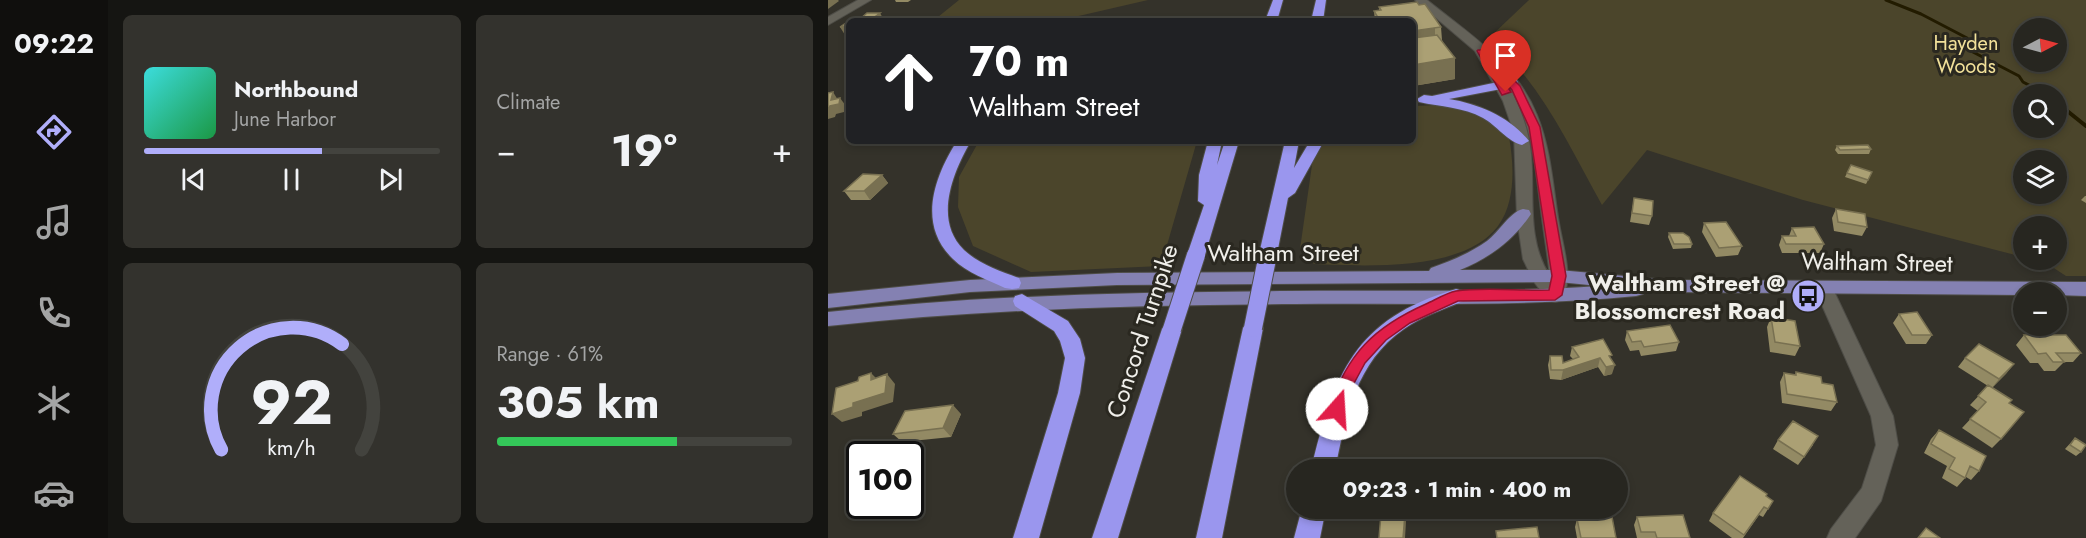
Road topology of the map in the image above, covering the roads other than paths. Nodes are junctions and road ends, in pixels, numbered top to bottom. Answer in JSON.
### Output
{"nodes":[{"id":1,"x":866,"y":0,"type":"edge"},
{"id":2,"x":1278,"y":0,"type":"edge"},
{"id":3,"x":1321,"y":0,"type":"edge"},
{"id":4,"x":1420,"y":0,"type":"edge"},
{"id":5,"x":1272,"y":18,"type":"edge"},
{"id":6,"x":1318,"y":18,"type":"edge"},
{"id":7,"x":828,"y":22,"type":"edge"},
{"id":8,"x":1507,"y":84,"type":"junction"},
{"id":9,"x":1419,"y":100,"type":"edge"},
{"id":10,"x":1522,"y":141,"type":"junction"},
{"id":11,"x":962,"y":144,"type":"edge"},
{"id":12,"x":1214,"y":144,"type":"edge"},
{"id":13,"x":1232,"y":144,"type":"edge"},
{"id":14,"x":1291,"y":144,"type":"edge"},
{"id":15,"x":1315,"y":144,"type":"edge"},
{"id":16,"x":1277,"y":210,"type":"junction"},
{"id":17,"x":1523,"y":214,"type":"junction"},
{"id":18,"x":1205,"y":225,"type":"junction"},
{"id":19,"x":1550,"y":276,"type":"junction"},
{"id":20,"x":1423,"y":277,"type":"junction"},
{"id":21,"x":1668,"y":286,"type":"junction"},
{"id":22,"x":1823,"y":287,"type":"junction"},
{"id":23,"x":2086,"y":289,"type":"edge"},
{"id":24,"x":1017,"y":292,"type":"junction"},
{"id":25,"x":1555,"y":295,"type":"junction"},
{"id":26,"x":1456,"y":296,"type":"junction"},
{"id":27,"x":828,"y":301,"type":"edge"},
{"id":28,"x":828,"y":319,"type":"edge"},
{"id":29,"x":1326,"y":459,"type":"edge"},
{"id":30,"x":1311,"y":519,"type":"edge"},
{"id":31,"x":1026,"y":538,"type":"edge"},
{"id":32,"x":1105,"y":538,"type":"edge"},
{"id":33,"x":1209,"y":538,"type":"edge"},
{"id":34,"x":1307,"y":538,"type":"edge"},
{"id":35,"x":1840,"y":538,"type":"edge"}],
"edges":[{"from":1,"to":7,"type":"street"},
{"from":2,"to":5,"type":"highway"},
{"from":3,"to":6,"type":"highway"},
{"from":4,"to":8,"type":"street"},
{"from":8,"to":9,"type":"highway"},
{"from":8,"to":10,"type":"street"},
{"from":8,"to":19,"type":"street"},
{"from":9,"to":10,"type":"highway"},
{"from":10,"to":17,"type":"street"},
{"from":11,"to":24,"type":"highway"},
{"from":12,"to":18,"type":"highway"},
{"from":13,"to":18,"type":"highway","name":"Concord Turnpike"},
{"from":14,"to":16,"type":"highway"},
{"from":15,"to":16,"type":"highway"},
{"from":16,"to":33,"type":"highway","bridge":true},
{"from":17,"to":19,"type":"street"},
{"from":17,"to":20,"type":"main road"},
{"from":18,"to":32,"type":"highway","name":"Concord Turnpike","bridge":true},
{"from":19,"to":20,"type":"main road","name":"Waltham Street"},
{"from":19,"to":21,"type":"main road","name":"Waltham Street"},
{"from":19,"to":25,"type":"street"},
{"from":20,"to":24,"type":"main road","name":"Waltham Street"},
{"from":21,"to":22,"type":"main road","name":"Waltham Street"},
{"from":21,"to":25,"type":"main road","name":"Waltham Street"},
{"from":22,"to":23,"type":"main road","name":"Waltham Street"},
{"from":22,"to":35,"type":"street"},
{"from":24,"to":26,"type":"main road","name":"Waltham Street"},
{"from":24,"to":27,"type":"main road","name":"Waltham Street"},
{"from":24,"to":28,"type":"main road","name":"Waltham Street"},
{"from":24,"to":31,"type":"highway"},
{"from":25,"to":26,"type":"main road","name":"Waltham Street"},
{"from":26,"to":29,"type":"highway"},
{"from":30,"to":34,"type":"highway"}]}
